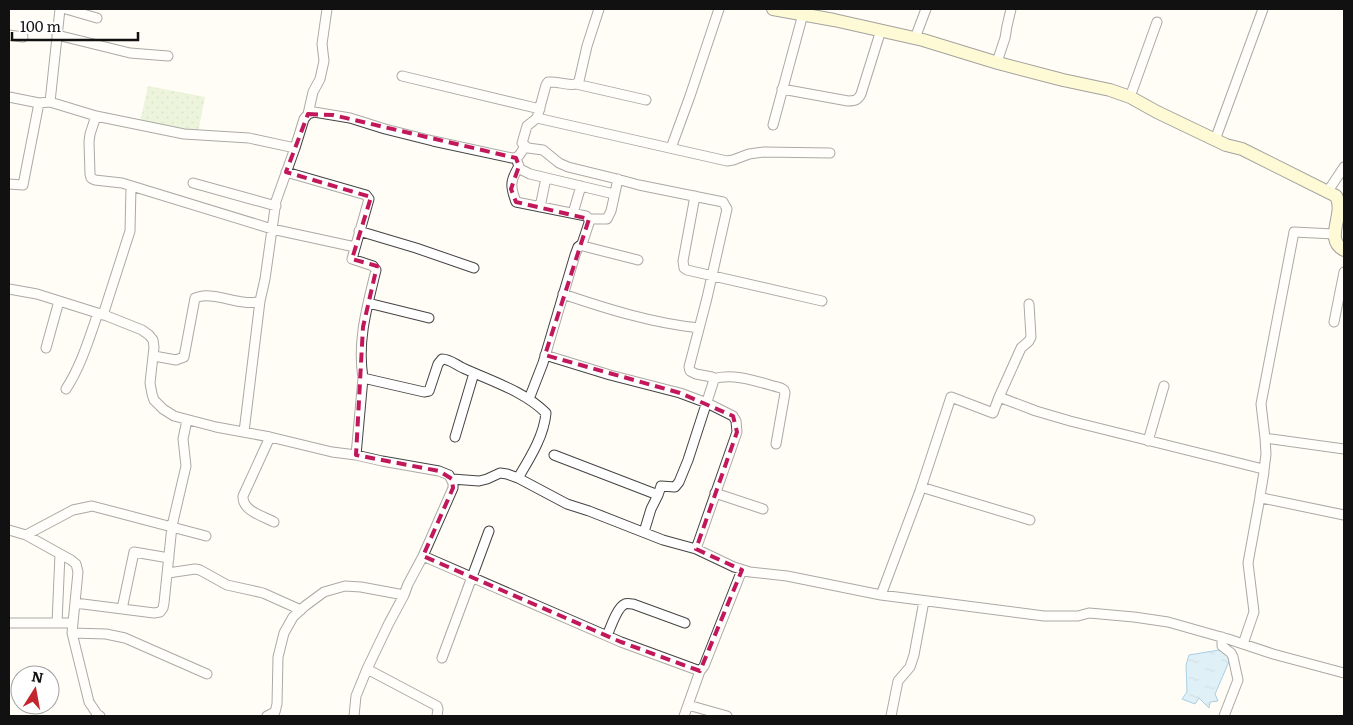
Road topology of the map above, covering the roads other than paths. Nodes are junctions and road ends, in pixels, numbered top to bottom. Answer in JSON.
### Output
{"nodes":[{"id":1,"x":60,"y":9,"type":"edge"},
{"id":2,"x":66,"y":9,"type":"edge"},
{"id":3,"x":327,"y":9,"type":"edge"},
{"id":4,"x":598,"y":9,"type":"edge"},
{"id":5,"x":719,"y":9,"type":"edge"},
{"id":6,"x":773,"y":9,"type":"edge"},
{"id":7,"x":926,"y":9,"type":"edge"},
{"id":8,"x":1011,"y":9,"type":"edge"},
{"id":9,"x":1263,"y":9,"type":"edge"},
{"id":10,"x":803,"y":14,"type":"junction"},
{"id":11,"x":97,"y":18,"type":"dead end"},
{"id":12,"x":1156,"y":22,"type":"dead end"},
{"id":13,"x":881,"y":30,"type":"junction"},
{"id":14,"x":57,"y":34,"type":"junction"},
{"id":15,"x":9,"y":35,"type":"edge"},
{"id":16,"x":23,"y":38,"type":"dead end"},
{"id":17,"x":916,"y":38,"type":"junction"},
{"id":18,"x":168,"y":56,"type":"dead end"},
{"id":19,"x":997,"y":62,"type":"junction"},
{"id":20,"x":402,"y":76,"type":"dead end"},
{"id":21,"x":576,"y":84,"type":"junction"},
{"id":22,"x":782,"y":89,"type":"junction"},
{"id":23,"x":1130,"y":96,"type":"junction"},
{"id":24,"x":9,"y":97,"type":"edge"},
{"id":25,"x":646,"y":100,"type":"dead end"},
{"id":26,"x":50,"y":102,"type":"junction"},
{"id":27,"x":39,"y":103,"type":"junction"},
{"id":28,"x":539,"y":113,"type":"junction"},
{"id":29,"x":308,"y":114,"type":"junction"},
{"id":30,"x":96,"y":116,"type":"junction"},
{"id":31,"x":773,"y":125,"type":"dead end"},
{"id":32,"x":1216,"y":140,"type":"junction"},
{"id":33,"x":525,"y":146,"type":"junction"},
{"id":34,"x":295,"y":148,"type":"junction"},
{"id":35,"x":671,"y":148,"type":"junction"},
{"id":36,"x":830,"y":152,"type":"dead end"},
{"id":37,"x":518,"y":162,"type":"junction"},
{"id":38,"x":1344,"y":167,"type":"edge"},
{"id":39,"x":286,"y":172,"type":"junction"},
{"id":40,"x":546,"y":178,"type":"junction"},
{"id":41,"x":618,"y":179,"type":"junction"},
{"id":42,"x":193,"y":183,"type":"dead end"},
{"id":43,"x":9,"y":184,"type":"edge"},
{"id":44,"x":131,"y":186,"type":"junction"},
{"id":45,"x":581,"y":186,"type":"junction"},
{"id":46,"x":1328,"y":191,"type":"junction"},
{"id":47,"x":614,"y":194,"type":"junction"},
{"id":48,"x":695,"y":196,"type":"junction"},
{"id":49,"x":276,"y":206,"type":"junction"},
{"id":50,"x":540,"y":207,"type":"junction"},
{"id":51,"x":573,"y":213,"type":"junction"},
{"id":52,"x":589,"y":219,"type":"junction"},
{"id":53,"x":272,"y":229,"type":"junction"},
{"id":54,"x":359,"y":232,"type":"junction"},
{"id":55,"x":1334,"y":234,"type":"junction"},
{"id":56,"x":582,"y":244,"type":"junction"},
{"id":57,"x":355,"y":247,"type":"junction"},
{"id":58,"x":1344,"y":250,"type":"edge"},
{"id":59,"x":638,"y":260,"type":"dead end"},
{"id":60,"x":474,"y":268,"type":"dead end"},
{"id":61,"x":1344,"y":272,"type":"edge"},
{"id":62,"x":711,"y":277,"type":"junction"},
{"id":63,"x":9,"y":288,"type":"edge"},
{"id":64,"x":563,"y":294,"type":"junction"},
{"id":65,"x":59,"y":301,"type":"junction"},
{"id":66,"x":260,"y":301,"type":"junction"},
{"id":67,"x":822,"y":301,"type":"dead end"},
{"id":68,"x":368,"y":302,"type":"junction"},
{"id":69,"x":1029,"y":304,"type":"dead end"},
{"id":70,"x":101,"y":314,"type":"junction"},
{"id":71,"x":429,"y":318,"type":"dead end"},
{"id":72,"x":1334,"y":322,"type":"dead end"},
{"id":73,"x":699,"y":328,"type":"junction"},
{"id":74,"x":46,"y":348,"type":"dead end"},
{"id":75,"x":545,"y":355,"type":"junction"},
{"id":76,"x":154,"y":356,"type":"junction"},
{"id":77,"x":474,"y":373,"type":"junction"},
{"id":78,"x":363,"y":378,"type":"junction"},
{"id":79,"x":713,"y":379,"type":"junction"},
{"id":80,"x":1164,"y":386,"type":"dead end"},
{"id":81,"x":66,"y":389,"type":"dead end"},
{"id":82,"x":999,"y":397,"type":"junction"},
{"id":83,"x":529,"y":399,"type":"junction"},
{"id":84,"x":707,"y":404,"type":"junction"},
{"id":85,"x":187,"y":420,"type":"junction"},
{"id":86,"x":244,"y":432,"type":"junction"},
{"id":87,"x":270,"y":437,"type":"junction"},
{"id":88,"x":455,"y":437,"type":"dead end"},
{"id":89,"x":1265,"y":438,"type":"junction"},
{"id":90,"x":1148,"y":441,"type":"junction"},
{"id":91,"x":776,"y":444,"type":"dead end"},
{"id":92,"x":1344,"y":449,"type":"edge"},
{"id":93,"x":554,"y":454,"type":"dead end"},
{"id":94,"x":356,"y":455,"type":"junction"},
{"id":95,"x":1264,"y":470,"type":"junction"},
{"id":96,"x":518,"y":478,"type":"junction"},
{"id":97,"x":452,"y":479,"type":"junction"},
{"id":98,"x":921,"y":487,"type":"junction"},
{"id":99,"x":715,"y":493,"type":"junction"},
{"id":100,"x":658,"y":495,"type":"junction"},
{"id":101,"x":1260,"y":497,"type":"junction"},
{"id":102,"x":763,"y":509,"type":"dead end"},
{"id":103,"x":1344,"y":515,"type":"edge"},
{"id":104,"x":1030,"y":520,"type":"dead end"},
{"id":105,"x":274,"y":522,"type":"dead end"},
{"id":106,"x":172,"y":526,"type":"junction"},
{"id":107,"x":9,"y":530,"type":"edge"},
{"id":108,"x":489,"y":531,"type":"dead end"},
{"id":109,"x":644,"y":532,"type":"junction"},
{"id":110,"x":26,"y":535,"type":"junction"},
{"id":111,"x":206,"y":536,"type":"dead end"},
{"id":112,"x":696,"y":549,"type":"junction"},
{"id":113,"x":60,"y":554,"type":"junction"},
{"id":114,"x":423,"y":556,"type":"junction"},
{"id":115,"x":169,"y":558,"type":"junction"},
{"id":116,"x":742,"y":570,"type":"junction"},
{"id":117,"x":168,"y":573,"type":"junction"},
{"id":118,"x":472,"y":577,"type":"junction"},
{"id":119,"x":404,"y":595,"type":"junction"},
{"id":120,"x":881,"y":595,"type":"junction"},
{"id":121,"x":924,"y":601,"type":"junction"},
{"id":122,"x":75,"y":603,"type":"junction"},
{"id":123,"x":122,"y":609,"type":"junction"},
{"id":124,"x":301,"y":610,"type":"junction"},
{"id":125,"x":9,"y":623,"type":"edge"},
{"id":126,"x":57,"y":623,"type":"junction"},
{"id":127,"x":685,"y":623,"type":"dead end"},
{"id":128,"x":73,"y":628,"type":"junction"},
{"id":129,"x":607,"y":636,"type":"junction"},
{"id":130,"x":1222,"y":637,"type":"junction"},
{"id":131,"x":1243,"y":644,"type":"junction"},
{"id":132,"x":442,"y":658,"type":"dead end"},
{"id":133,"x":367,"y":669,"type":"junction"},
{"id":134,"x":700,"y":671,"type":"junction"},
{"id":135,"x":1344,"y":673,"type":"edge"},
{"id":136,"x":206,"y":674,"type":"dead end"},
{"id":137,"x":688,"y":705,"type":"junction"},
{"id":138,"x":100,"y":716,"type":"edge"},
{"id":139,"x":267,"y":716,"type":"edge"},
{"id":140,"x":354,"y":716,"type":"edge"},
{"id":141,"x":436,"y":716,"type":"edge"},
{"id":142,"x":684,"y":716,"type":"edge"},
{"id":143,"x":727,"y":716,"type":"edge"},
{"id":144,"x":891,"y":716,"type":"edge"},
{"id":145,"x":1224,"y":716,"type":"edge"}],
"edges":[{"from":1,"to":14,"type":"street"},
{"from":2,"to":11,"type":"street"},
{"from":3,"to":29,"type":"street"},
{"from":4,"to":21,"type":"street"},
{"from":5,"to":35,"type":"street"},
{"from":6,"to":10,"type":"main road"},
{"from":7,"to":17,"type":"street"},
{"from":8,"to":19,"type":"street"},
{"from":9,"to":32,"type":"street"},
{"from":10,"to":13,"type":"main road"},
{"from":10,"to":22,"type":"street"},
{"from":12,"to":23,"type":"street"},
{"from":13,"to":17,"type":"main road"},
{"from":13,"to":22,"type":"street"},
{"from":14,"to":18,"type":"street"},
{"from":14,"to":26,"type":"street"},
{"from":15,"to":16,"type":"street"},
{"from":17,"to":19,"type":"main road"},
{"from":19,"to":23,"type":"main road"},
{"from":20,"to":28,"type":"street"},
{"from":21,"to":25,"type":"street"},
{"from":21,"to":28,"type":"street"},
{"from":22,"to":31,"type":"street"},
{"from":23,"to":32,"type":"main road"},
{"from":24,"to":27,"type":"street"},
{"from":26,"to":27,"type":"street"},
{"from":26,"to":30,"type":"street"},
{"from":27,"to":43,"type":"street"},
{"from":28,"to":33,"type":"street"},
{"from":28,"to":35,"type":"street"},
{"from":29,"to":34,"type":"street"},
{"from":29,"to":37,"type":"street"},
{"from":30,"to":34,"type":"street"},
{"from":30,"to":44,"type":"street"},
{"from":32,"to":46,"type":"main road"},
{"from":33,"to":37,"type":"street"},
{"from":33,"to":41,"type":"street"},
{"from":34,"to":39,"type":"street"},
{"from":35,"to":36,"type":"street"},
{"from":37,"to":40,"type":"street"},
{"from":37,"to":50,"type":"street"},
{"from":38,"to":46,"type":"street"},
{"from":39,"to":49,"type":"street"},
{"from":39,"to":54,"type":"street"},
{"from":40,"to":45,"type":"street"},
{"from":40,"to":50,"type":"street"},
{"from":41,"to":47,"type":"street"},
{"from":41,"to":48,"type":"street"},
{"from":42,"to":49,"type":"street"},
{"from":44,"to":53,"type":"street"},
{"from":44,"to":70,"type":"street"},
{"from":45,"to":47,"type":"street"},
{"from":45,"to":51,"type":"street"},
{"from":46,"to":55,"type":"main road"},
{"from":47,"to":52,"type":"street"},
{"from":48,"to":62,"type":"street"},
{"from":48,"to":62,"type":"street"},
{"from":49,"to":53,"type":"street"},
{"from":50,"to":51,"type":"street"},
{"from":51,"to":52,"type":"street"},
{"from":52,"to":56,"type":"street"},
{"from":53,"to":57,"type":"street"},
{"from":53,"to":66,"type":"street"},
{"from":54,"to":57,"type":"street"},
{"from":54,"to":60,"type":"street"},
{"from":55,"to":58,"type":"main road"},
{"from":55,"to":89,"type":"street"},
{"from":56,"to":59,"type":"street"},
{"from":56,"to":64,"type":"street"},
{"from":57,"to":68,"type":"street"},
{"from":61,"to":72,"type":"street"},
{"from":62,"to":67,"type":"street"},
{"from":62,"to":73,"type":"street"},
{"from":63,"to":65,"type":"street"},
{"from":64,"to":73,"type":"street"},
{"from":64,"to":75,"type":"street"},
{"from":65,"to":70,"type":"street"},
{"from":65,"to":74,"type":"street"},
{"from":66,"to":76,"type":"street"},
{"from":66,"to":86,"type":"street"},
{"from":68,"to":71,"type":"street"},
{"from":68,"to":78,"type":"street"},
{"from":69,"to":82,"type":"street"},
{"from":70,"to":76,"type":"street"},
{"from":70,"to":81,"type":"street"},
{"from":73,"to":79,"type":"street"},
{"from":75,"to":83,"type":"street"},
{"from":75,"to":84,"type":"street"},
{"from":76,"to":85,"type":"street"},
{"from":77,"to":78,"type":"street"},
{"from":77,"to":83,"type":"street"},
{"from":77,"to":88,"type":"street"},
{"from":78,"to":94,"type":"street"},
{"from":79,"to":84,"type":"street"},
{"from":79,"to":91,"type":"street"},
{"from":80,"to":90,"type":"street"},
{"from":82,"to":90,"type":"street"},
{"from":82,"to":98,"type":"street"},
{"from":83,"to":96,"type":"street"},
{"from":84,"to":99,"type":"street"},
{"from":84,"to":100,"type":"street"},
{"from":85,"to":86,"type":"street"},
{"from":85,"to":106,"type":"street"},
{"from":86,"to":87,"type":"street"},
{"from":87,"to":94,"type":"street"},
{"from":87,"to":105,"type":"street"},
{"from":89,"to":92,"type":"street"},
{"from":89,"to":95,"type":"street"},
{"from":90,"to":95,"type":"street"},
{"from":93,"to":100,"type":"street"},
{"from":94,"to":97,"type":"street"},
{"from":95,"to":101,"type":"street"},
{"from":96,"to":97,"type":"street"},
{"from":96,"to":109,"type":"street"},
{"from":97,"to":114,"type":"street"},
{"from":98,"to":104,"type":"street"},
{"from":98,"to":120,"type":"street"},
{"from":99,"to":102,"type":"street"},
{"from":99,"to":112,"type":"street"},
{"from":100,"to":109,"type":"street"},
{"from":101,"to":103,"type":"street"},
{"from":101,"to":131,"type":"street"},
{"from":106,"to":110,"type":"street"},
{"from":106,"to":111,"type":"street"},
{"from":106,"to":115,"type":"street"},
{"from":107,"to":110,"type":"street"},
{"from":108,"to":118,"type":"street"},
{"from":109,"to":112,"type":"street"},
{"from":110,"to":113,"type":"street"},
{"from":112,"to":116,"type":"street"},
{"from":113,"to":122,"type":"street"},
{"from":113,"to":126,"type":"street"},
{"from":114,"to":118,"type":"street"},
{"from":114,"to":119,"type":"street"},
{"from":115,"to":117,"type":"street"},
{"from":115,"to":123,"type":"street"},
{"from":116,"to":120,"type":"street"},
{"from":116,"to":134,"type":"street"},
{"from":117,"to":123,"type":"street"},
{"from":117,"to":124,"type":"street"},
{"from":118,"to":129,"type":"street"},
{"from":118,"to":132,"type":"street"},
{"from":119,"to":124,"type":"street"},
{"from":119,"to":133,"type":"street"},
{"from":120,"to":121,"type":"street"},
{"from":121,"to":130,"type":"street"},
{"from":121,"to":144,"type":"street"},
{"from":122,"to":123,"type":"street"},
{"from":122,"to":128,"type":"street"},
{"from":124,"to":139,"type":"street"},
{"from":125,"to":126,"type":"street"},
{"from":126,"to":128,"type":"street"},
{"from":127,"to":129,"type":"street"},
{"from":128,"to":136,"type":"street"},
{"from":128,"to":138,"type":"street"},
{"from":129,"to":134,"type":"street"},
{"from":130,"to":131,"type":"street"},
{"from":130,"to":145,"type":"street"},
{"from":131,"to":135,"type":"street"},
{"from":133,"to":140,"type":"street"},
{"from":133,"to":141,"type":"street"},
{"from":134,"to":137,"type":"street"},
{"from":137,"to":142,"type":"street"},
{"from":137,"to":143,"type":"street"}]}
